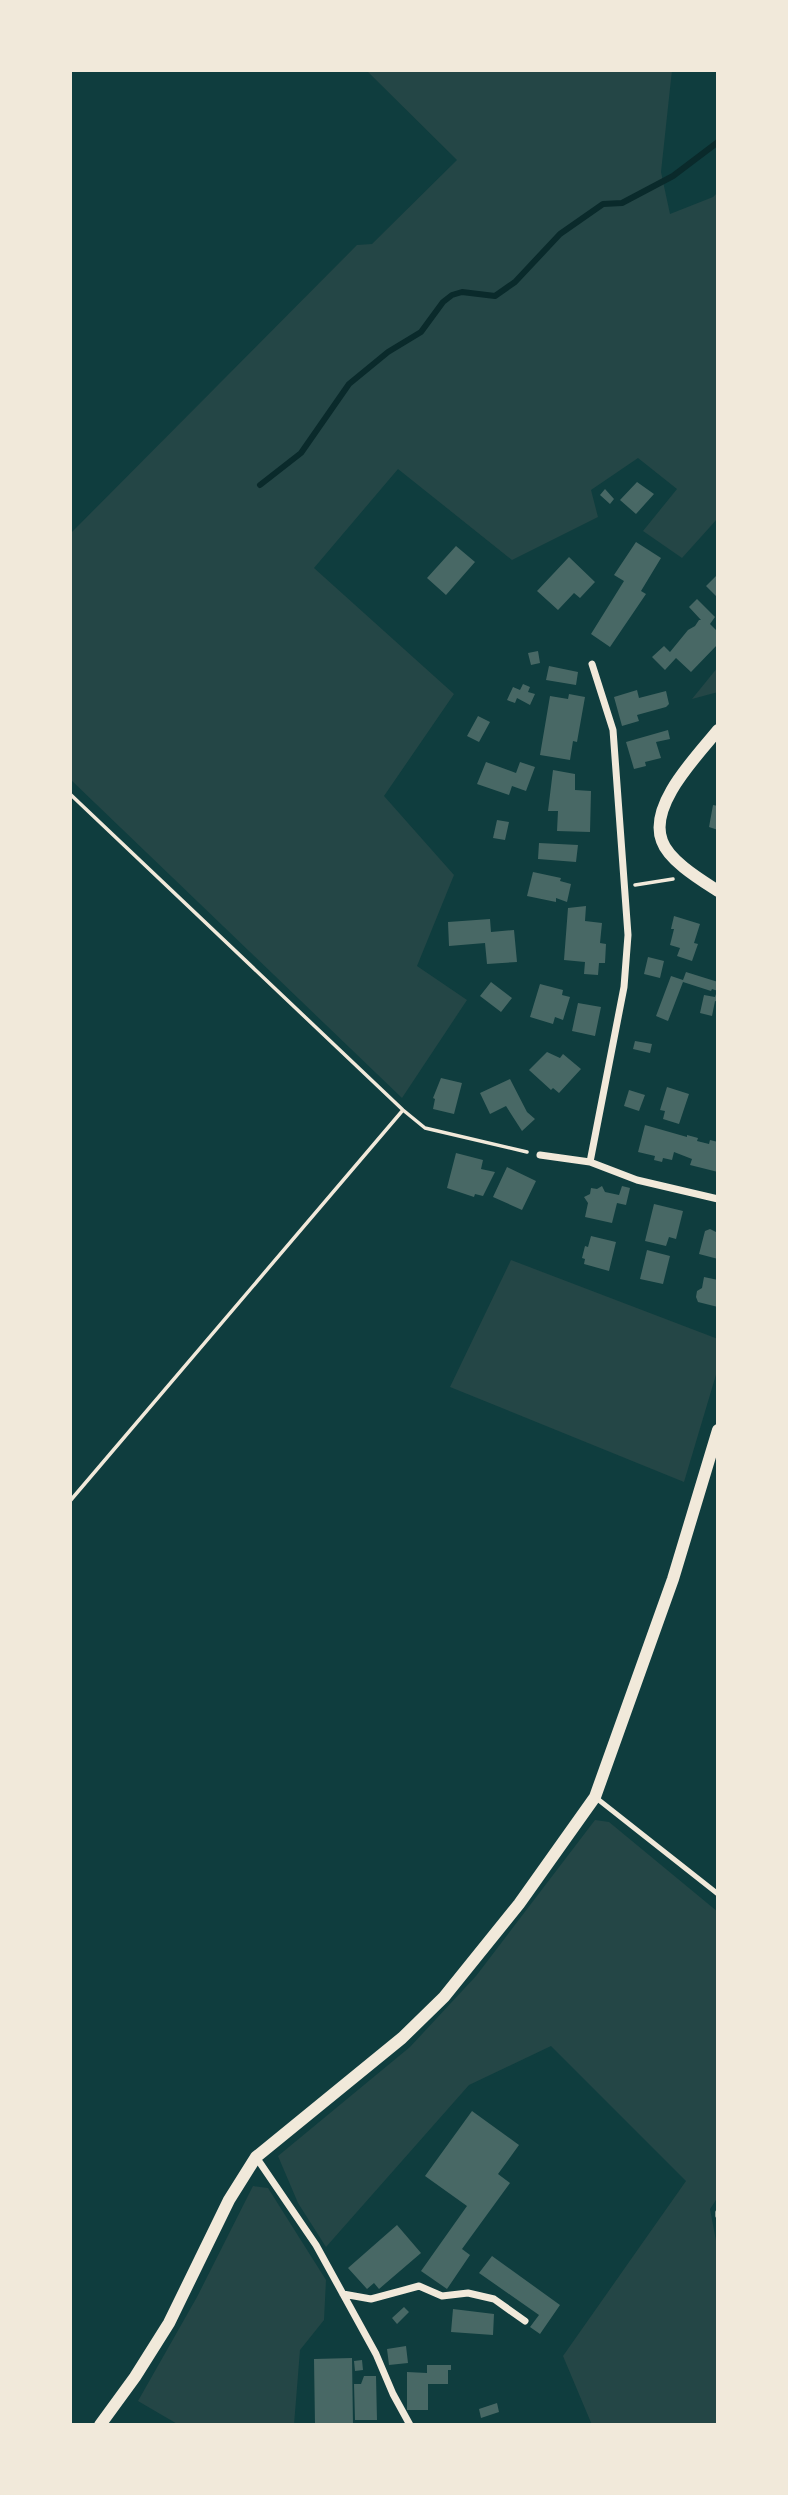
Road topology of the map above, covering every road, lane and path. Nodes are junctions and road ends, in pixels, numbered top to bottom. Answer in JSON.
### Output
{"nodes":[{"id":1,"x":592,"y":664,"type":"dead end"},
{"id":2,"x":718,"y":730,"type":"edge"},
{"id":3,"x":70,"y":794,"type":"edge"},
{"id":4,"x":691,"y":873,"type":"junction"},
{"id":5,"x":625,"y":887,"type":"junction"},
{"id":6,"x":718,"y":891,"type":"edge"},
{"id":7,"x":403,"y":1110,"type":"junction"},
{"id":8,"x":540,"y":1155,"type":"joint"},
{"id":9,"x":590,"y":1162,"type":"junction"},
{"id":10,"x":718,"y":1199,"type":"edge"},
{"id":11,"x":718,"y":1430,"type":"edge"},
{"id":12,"x":70,"y":1501,"type":"edge"},
{"id":13,"x":595,"y":1797,"type":"junction"},
{"id":14,"x":718,"y":1894,"type":"edge"},
{"id":15,"x":256,"y":2157,"type":"junction"},
{"id":16,"x":343,"y":2294,"type":"junction"},
{"id":17,"x":525,"y":2321,"type":"dead end"},
{"id":18,"x":100,"y":2425,"type":"edge"},
{"id":19,"x":410,"y":2425,"type":"edge"}],
"edges":[{"from":1,"to":5,"type":"street"},
{"from":2,"to":4,"type":"street"},
{"from":3,"to":7,"type":"path"},
{"from":4,"to":5,"type":"path"},
{"from":4,"to":6,"type":"street"},
{"from":5,"to":9,"type":"street"},
{"from":7,"to":8,"type":"path"},
{"from":7,"to":12,"type":"path"},
{"from":8,"to":9,"type":"street"},
{"from":9,"to":10,"type":"street"},
{"from":11,"to":13,"type":"street"},
{"from":13,"to":14,"type":"lane"},
{"from":13,"to":15,"type":"street"},
{"from":15,"to":16,"type":"street"},
{"from":15,"to":18,"type":"street"},
{"from":16,"to":17,"type":"street"},
{"from":16,"to":19,"type":"street"}]}
